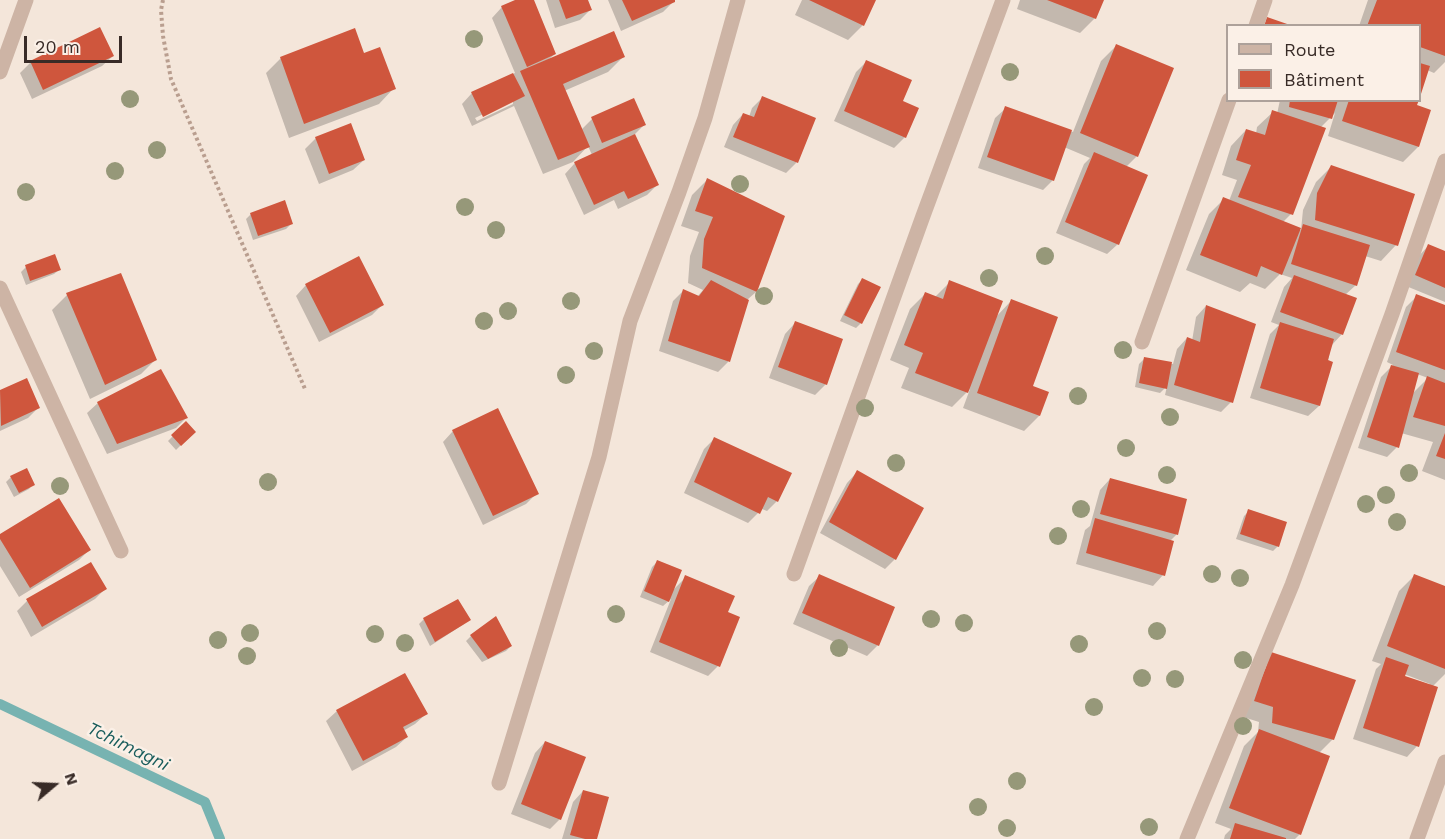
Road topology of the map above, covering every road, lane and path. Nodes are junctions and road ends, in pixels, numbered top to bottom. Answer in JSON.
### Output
{"nodes":[{"id":1,"x":26,"y":0,"type":"edge"},
{"id":2,"x":163,"y":0,"type":"edge"},
{"id":3,"x":738,"y":0,"type":"edge"},
{"id":4,"x":1003,"y":0,"type":"edge"},
{"id":5,"x":1265,"y":0,"type":"edge"},
{"id":6,"x":1257,"y":24,"type":"edge"},
{"id":7,"x":0,"y":72,"type":"edge"},
{"id":8,"x":1228,"y":102,"type":"edge"},
{"id":9,"x":1445,"y":161,"type":"edge"},
{"id":10,"x":0,"y":288,"type":"edge"},
{"id":11,"x":1142,"y":342,"type":"dead end"},
{"id":12,"x":305,"y":389,"type":"dead end"},
{"id":13,"x":121,"y":551,"type":"dead end"},
{"id":14,"x":794,"y":574,"type":"dead end"},
{"id":15,"x":1445,"y":762,"type":"edge"},
{"id":16,"x":499,"y":783,"type":"dead end"},
{"id":17,"x":1187,"y":839,"type":"edge"},
{"id":18,"x":1417,"y":839,"type":"edge"}],
"edges":[{"from":1,"to":7,"type":"street"},
{"from":2,"to":12,"type":"path"},
{"from":3,"to":16,"type":"street"},
{"from":4,"to":14,"type":"street"},
{"from":5,"to":6,"type":"street"},
{"from":8,"to":11,"type":"street"},
{"from":9,"to":17,"type":"street"},
{"from":10,"to":13,"type":"street"},
{"from":15,"to":18,"type":"street"}]}
